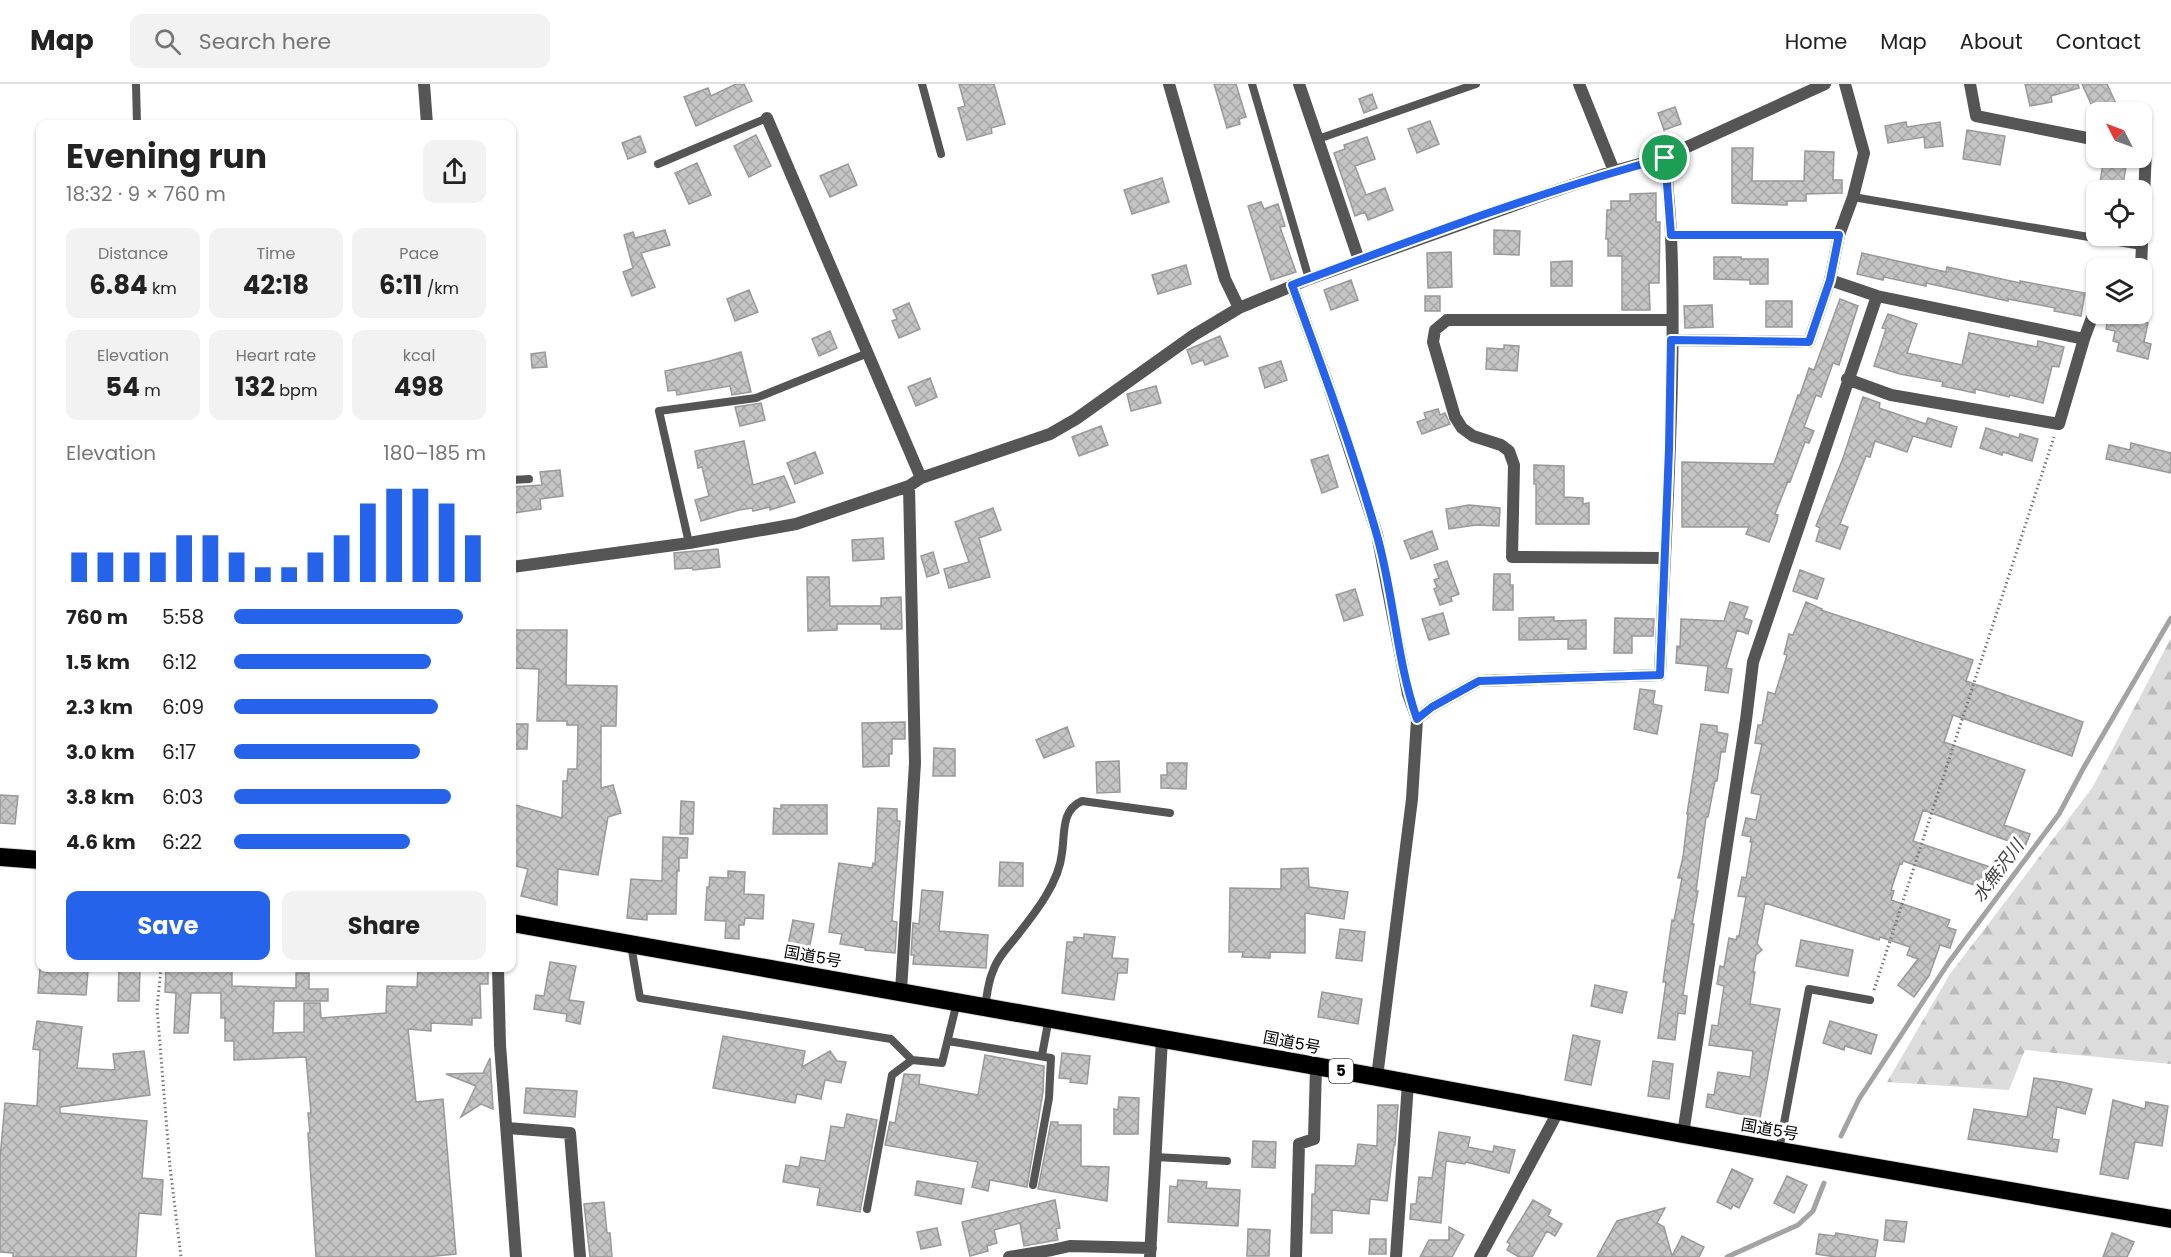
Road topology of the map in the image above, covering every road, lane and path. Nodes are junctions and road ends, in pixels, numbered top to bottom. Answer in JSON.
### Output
{"nodes":[{"id":1,"x":136,"y":84,"type":"edge"},
{"id":2,"x":424,"y":84,"type":"edge"},
{"id":3,"x":922,"y":84,"type":"edge"},
{"id":4,"x":1169,"y":84,"type":"edge"},
{"id":5,"x":1252,"y":84,"type":"edge"},
{"id":6,"x":1299,"y":84,"type":"edge"},
{"id":7,"x":1476,"y":84,"type":"edge"},
{"id":8,"x":1579,"y":84,"type":"edge"},
{"id":9,"x":1845,"y":84,"type":"edge"},
{"id":10,"x":1970,"y":84,"type":"edge"},
{"id":11,"x":1817,"y":85,"type":"edge"},
{"id":12,"x":767,"y":118,"type":"joint"},
{"id":13,"x":136,"y":120,"type":"edge"},
{"id":14,"x":427,"y":120,"type":"edge"},
{"id":15,"x":2086,"y":138,"type":"edge"},
{"id":16,"x":1318,"y":139,"type":"junction"},
{"id":17,"x":942,"y":154,"type":"dead end"},
{"id":18,"x":1665,"y":158,"type":"junction"},
{"id":19,"x":658,"y":164,"type":"dead end"},
{"id":20,"x":1614,"y":171,"type":"junction"},
{"id":21,"x":1853,"y":197,"type":"junction"},
{"id":22,"x":1671,"y":235,"type":"junction"},
{"id":23,"x":1839,"y":235,"type":"junction"},
{"id":24,"x":2086,"y":237,"type":"edge"},
{"id":25,"x":2142,"y":246,"type":"edge"},
{"id":26,"x":2141,"y":258,"type":"edge"},
{"id":27,"x":1359,"y":260,"type":"junction"},
{"id":28,"x":1309,"y":279,"type":"junction"},
{"id":29,"x":1830,"y":280,"type":"junction"},
{"id":30,"x":1292,"y":285,"type":"junction"},
{"id":31,"x":1877,"y":296,"type":"junction"},
{"id":32,"x":1239,"y":308,"type":"junction"},
{"id":33,"x":1672,"y":320,"type":"junction"},
{"id":34,"x":2090,"y":324,"type":"edge"},
{"id":35,"x":2084,"y":339,"type":"junction"},
{"id":36,"x":1671,"y":340,"type":"junction"},
{"id":37,"x":868,"y":353,"type":"junction"},
{"id":38,"x":1847,"y":380,"type":"junction"},
{"id":39,"x":2059,"y":424,"type":"junction"},
{"id":40,"x":921,"y":478,"type":"junction"},
{"id":41,"x":529,"y":479,"type":"dead end"},
{"id":42,"x":516,"y":480,"type":"edge"},
{"id":43,"x":909,"y":486,"type":"junction"},
{"id":44,"x":689,"y":543,"type":"junction"},
{"id":45,"x":1664,"y":558,"type":"junction"},
{"id":46,"x":516,"y":566,"type":"edge"},
{"id":47,"x":1417,"y":719,"type":"junction"},
{"id":48,"x":1170,"y":813,"type":"dead end"},
{"id":49,"x":0,"y":857,"type":"edge"},
{"id":50,"x":36,"y":860,"type":"edge"},
{"id":51,"x":516,"y":924,"type":"edge"},
{"id":52,"x":631,"y":944,"type":"junction"},
{"id":53,"x":161,"y":972,"type":"edge"},
{"id":54,"x":498,"y":972,"type":"edge"},
{"id":55,"x":901,"y":992,"type":"junction"},
{"id":56,"x":1870,"y":1000,"type":"joint"},
{"id":57,"x":957,"y":1002,"type":"junction"},
{"id":58,"x":985,"y":1007,"type":"junction"},
{"id":59,"x":1049,"y":1018,"type":"junction"},
{"id":60,"x":1162,"y":1039,"type":"junction"},
{"id":61,"x":948,"y":1041,"type":"junction"},
{"id":62,"x":1042,"y":1055,"type":"junction"},
{"id":63,"x":912,"y":1060,"type":"junction"},
{"id":64,"x":1316,"y":1066,"type":"junction"},
{"id":65,"x":1377,"y":1077,"type":"junction"},
{"id":66,"x":1408,"y":1083,"type":"junction"},
{"id":67,"x":1559,"y":1110,"type":"junction"},
{"id":68,"x":507,"y":1128,"type":"junction"},
{"id":69,"x":1683,"y":1134,"type":"junction"},
{"id":70,"x":1779,"y":1150,"type":"junction"},
{"id":71,"x":1156,"y":1156,"type":"junction"},
{"id":72,"x":1227,"y":1161,"type":"dead end"},
{"id":73,"x":1033,"y":1185,"type":"dead end"},
{"id":74,"x":867,"y":1209,"type":"dead end"},
{"id":75,"x":2171,"y":1219,"type":"edge"},
{"id":76,"x":1150,"y":1252,"type":"edge"},
{"id":77,"x":1052,"y":1254,"type":"edge"},
{"id":78,"x":181,"y":1257,"type":"edge"},
{"id":79,"x":516,"y":1257,"type":"edge"},
{"id":80,"x":580,"y":1257,"type":"edge"},
{"id":81,"x":1009,"y":1257,"type":"edge"},
{"id":82,"x":1296,"y":1257,"type":"edge"},
{"id":83,"x":1396,"y":1257,"type":"edge"},
{"id":84,"x":1480,"y":1257,"type":"edge"}],
"edges":[{"from":1,"to":13,"type":"lane"},
{"from":2,"to":14,"type":"street"},
{"from":3,"to":17,"type":"lane"},
{"from":4,"to":32,"type":"street"},
{"from":5,"to":28,"type":"lane"},
{"from":6,"to":16,"type":"street"},
{"from":7,"to":16,"type":"lane"},
{"from":8,"to":20,"type":"street"},
{"from":9,"to":21,"type":"street"},
{"from":10,"to":15,"type":"street"},
{"from":11,"to":18,"type":"street"},
{"from":12,"to":19,"type":"lane"},
{"from":12,"to":37,"type":"street"},
{"from":16,"to":27,"type":"street"},
{"from":18,"to":20,"type":"street"},
{"from":18,"to":22,"type":"street"},
{"from":20,"to":27,"type":"street"},
{"from":21,"to":23,"type":"street"},
{"from":21,"to":24,"type":"lane"},
{"from":22,"to":23,"type":"lane"},
{"from":22,"to":33,"type":"street"},
{"from":23,"to":29,"type":"street"},
{"from":25,"to":26,"type":"street"},
{"from":27,"to":28,"type":"street"},
{"from":28,"to":30,"type":"street"},
{"from":29,"to":31,"type":"street"},
{"from":29,"to":36,"type":"street"},
{"from":30,"to":32,"type":"street"},
{"from":30,"to":47,"type":"street"},
{"from":31,"to":35,"type":"street"},
{"from":31,"to":38,"type":"street"},
{"from":32,"to":40,"type":"street"},
{"from":33,"to":36,"type":"street"},
{"from":33,"to":45,"type":"street"},
{"from":34,"to":35,"type":"street"},
{"from":35,"to":39,"type":"street"},
{"from":36,"to":45,"type":"street"},
{"from":37,"to":40,"type":"street"},
{"from":37,"to":44,"type":"lane"},
{"from":38,"to":39,"type":"street"},
{"from":38,"to":69,"type":"street"},
{"from":39,"to":56,"type":"path"},
{"from":40,"to":43,"type":"street"},
{"from":41,"to":42,"type":"lane"},
{"from":43,"to":44,"type":"street"},
{"from":43,"to":55,"type":"street"},
{"from":44,"to":46,"type":"street"},
{"from":45,"to":47,"type":"street"},
{"from":47,"to":65,"type":"street"},
{"from":48,"to":58,"type":"lane"},
{"from":49,"to":50,"type":"highway"},
{"from":51,"to":52,"type":"highway","name":"国道5号","number":"5"},
{"from":52,"to":55,"type":"highway","name":"国道5号","number":"5"},
{"from":52,"to":63,"type":"lane"},
{"from":53,"to":78,"type":"path"},
{"from":54,"to":68,"type":"street"},
{"from":55,"to":57,"type":"highway","name":"国道5号","number":"5"},
{"from":56,"to":70,"type":"lane"},
{"from":57,"to":58,"type":"highway","name":"国道5号","number":"5"},
{"from":57,"to":61,"type":"lane"},
{"from":58,"to":59,"type":"highway","name":"国道5号","number":"5"},
{"from":59,"to":60,"type":"highway","name":"国道5号","number":"5"},
{"from":59,"to":62,"type":"lane"},
{"from":60,"to":64,"type":"highway","name":"国道5号","number":"5"},
{"from":60,"to":71,"type":"street"},
{"from":61,"to":62,"type":"lane"},
{"from":61,"to":63,"type":"lane"},
{"from":62,"to":73,"type":"lane"},
{"from":63,"to":74,"type":"lane"},
{"from":64,"to":65,"type":"highway","name":"国道5号","number":"5"},
{"from":64,"to":82,"type":"street"},
{"from":65,"to":66,"type":"highway","name":"国道5号","number":"5"},
{"from":66,"to":67,"type":"highway","name":"国道5号","number":"5"},
{"from":66,"to":83,"type":"street"},
{"from":67,"to":69,"type":"highway","name":"国道5号","number":"5"},
{"from":67,"to":84,"type":"street"},
{"from":68,"to":79,"type":"street"},
{"from":68,"to":80,"type":"street"},
{"from":69,"to":70,"type":"highway","name":"国道5号","number":"5"},
{"from":70,"to":75,"type":"highway","name":"国道5号","number":"5"},
{"from":71,"to":72,"type":"lane"},
{"from":71,"to":76,"type":"street"},
{"from":76,"to":77,"type":"street"},
{"from":77,"to":81,"type":"street"}]}
